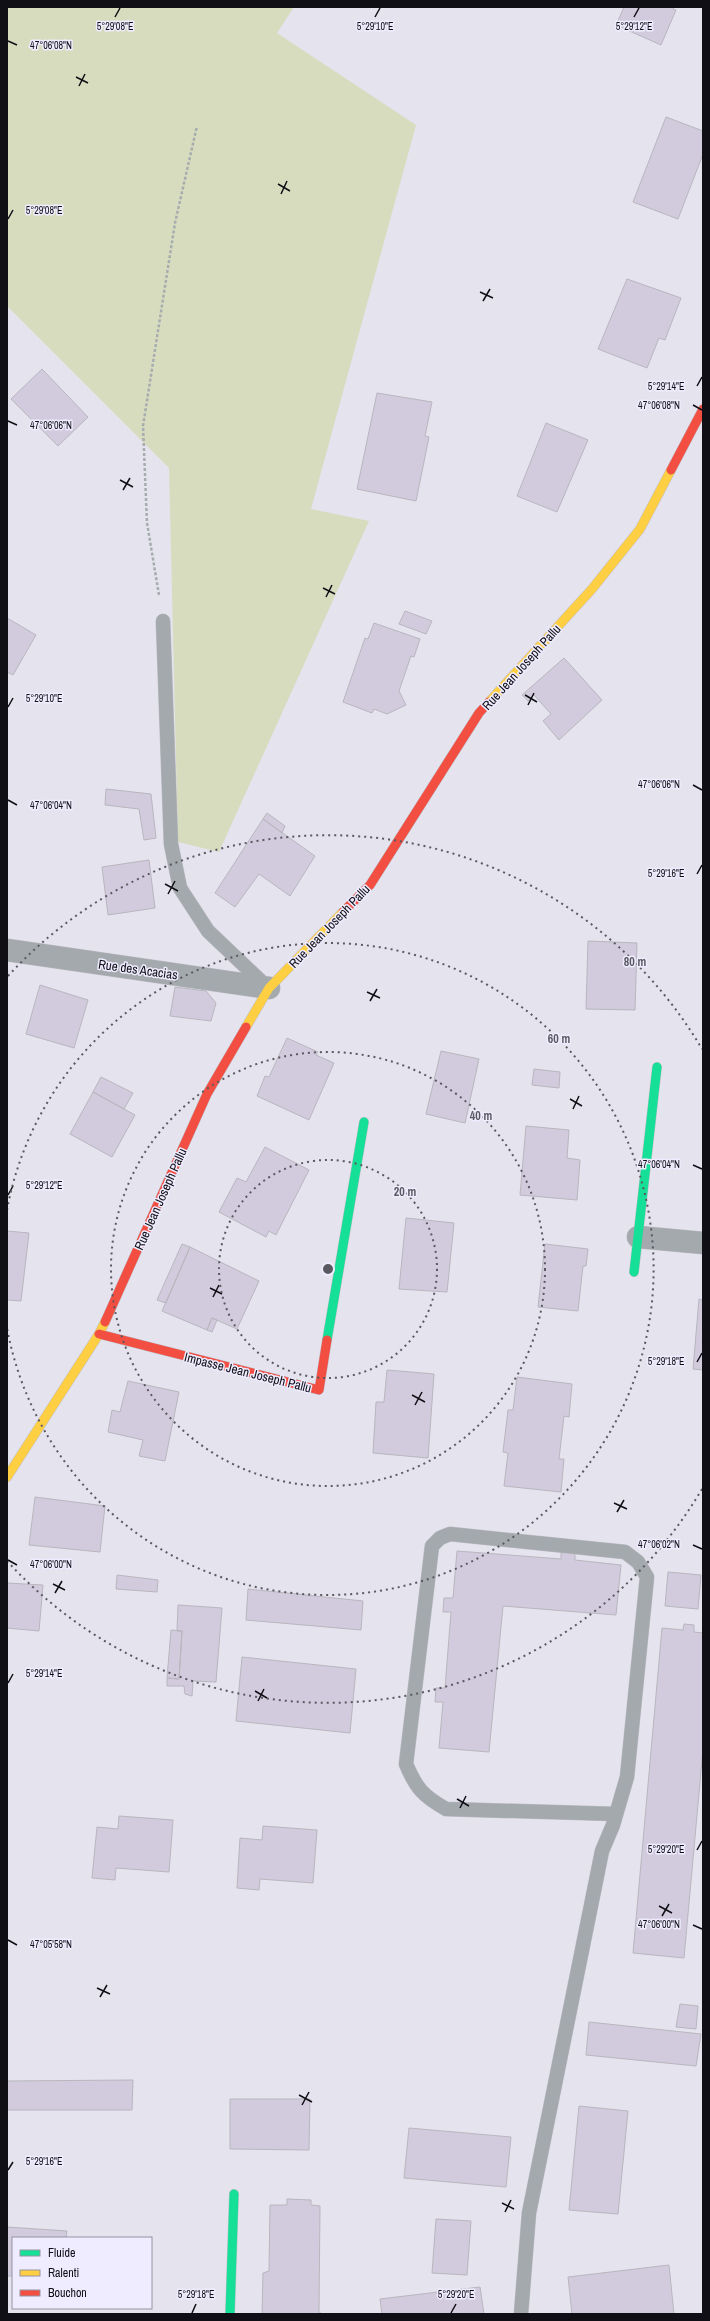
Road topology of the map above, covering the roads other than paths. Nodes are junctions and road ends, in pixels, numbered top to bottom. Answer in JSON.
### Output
{"nodes":[{"id":1,"x":703,"y":408,"type":"edge"},
{"id":2,"x":163,"y":621,"type":"road end"},
{"id":3,"x":7,"y":950,"type":"edge"},
{"id":4,"x":269,"y":988,"type":"junction"},
{"id":5,"x":657,"y":1067,"type":"dead end"},
{"id":6,"x":364,"y":1122,"type":"dead end"},
{"id":7,"x":638,"y":1237,"type":"junction"},
{"id":8,"x":703,"y":1243,"type":"edge"},
{"id":9,"x":634,"y":1272,"type":"dead end"},
{"id":10,"x":99,"y":1334,"type":"junction"},
{"id":11,"x":7,"y":1477,"type":"edge"},
{"id":12,"x":616,"y":1814,"type":"junction"},
{"id":13,"x":234,"y":2194,"type":"dead end"},
{"id":14,"x":230,"y":2314,"type":"edge"},
{"id":15,"x":521,"y":2314,"type":"edge"}],
"edges":[{"from":1,"to":4,"type":"street","name":"Rue Jean Joseph Pallu"},
{"from":2,"to":4,"type":"lane"},
{"from":3,"to":4,"type":"street","name":"Rue des Acacias"},
{"from":4,"to":10,"type":"street","name":"Rue Jean Joseph Pallu"},
{"from":5,"to":7,"type":"street"},
{"from":6,"to":10,"type":"street","name":"Impasse Jean Joseph Pallu"},
{"from":7,"to":8,"type":"street"},
{"from":7,"to":9,"type":"street"},
{"from":10,"to":11,"type":"street","name":"Rue Jean Joseph Pallu"},
{"from":12,"to":12,"type":"lane"},
{"from":12,"to":15,"type":"lane"},
{"from":13,"to":14,"type":"street"}]}
